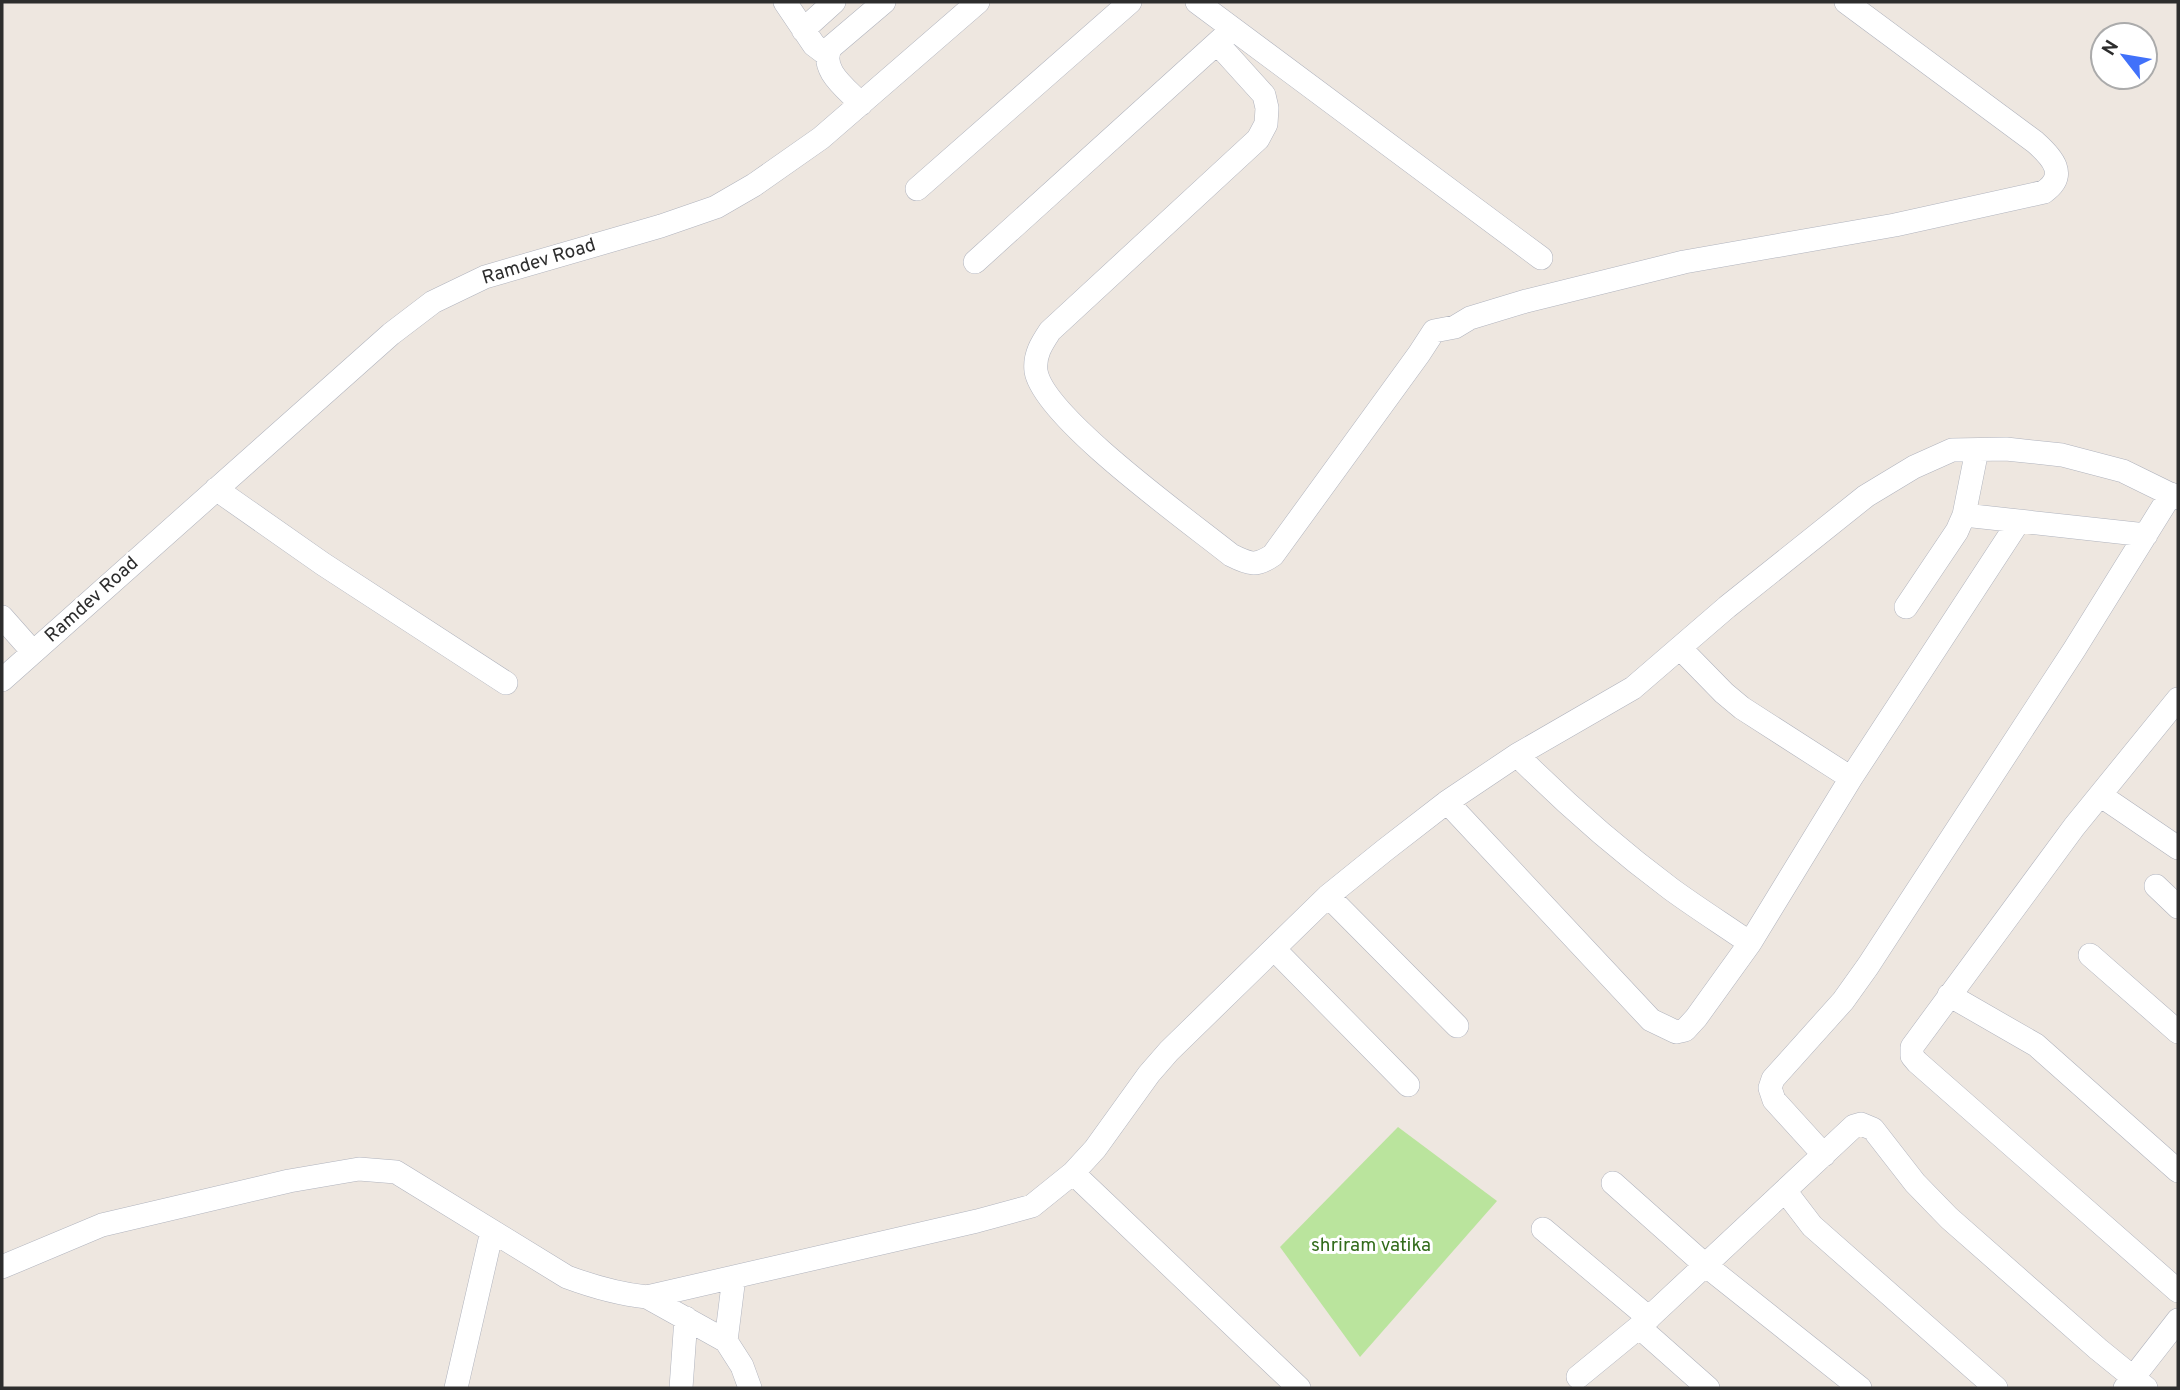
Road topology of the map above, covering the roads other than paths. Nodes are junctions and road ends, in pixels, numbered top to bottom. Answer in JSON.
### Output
{"nodes":[{"id":1,"x":785,"y":2,"type":"edge"},
{"id":2,"x":834,"y":2,"type":"edge"},
{"id":3,"x":884,"y":2,"type":"edge"},
{"id":4,"x":978,"y":2,"type":"edge"},
{"id":5,"x":1130,"y":2,"type":"edge"},
{"id":6,"x":1197,"y":2,"type":"edge"},
{"id":7,"x":1846,"y":2,"type":"edge"},
{"id":8,"x":803,"y":30,"type":"junction"},
{"id":9,"x":1225,"y":36,"type":"junction"},
{"id":10,"x":828,"y":61,"type":"junction"},
{"id":11,"x":861,"y":104,"type":"junction"},
{"id":12,"x":917,"y":189,"type":"dead end"},
{"id":13,"x":1541,"y":258,"type":"dead end"},
{"id":14,"x":975,"y":262,"type":"dead end"},
{"id":15,"x":1977,"y":450,"type":"junction"},
{"id":16,"x":216,"y":489,"type":"junction"},
{"id":17,"x":2175,"y":496,"type":"edge"},
{"id":18,"x":1965,"y":515,"type":"junction"},
{"id":19,"x":2018,"y":521,"type":"junction"},
{"id":20,"x":2146,"y":535,"type":"junction"},
{"id":21,"x":1906,"y":607,"type":"dead end"},
{"id":22,"x":7,"y":623,"type":"edge"},
{"id":23,"x":1680,"y":648,"type":"junction"},
{"id":24,"x":33,"y":652,"type":"junction"},
{"id":25,"x":2,"y":680,"type":"edge"},
{"id":26,"x":506,"y":683,"type":"dead end"},
{"id":27,"x":2178,"y":699,"type":"edge"},
{"id":28,"x":2169,"y":727,"type":"edge"},
{"id":29,"x":1517,"y":755,"type":"junction"},
{"id":30,"x":1851,"y":778,"type":"junction"},
{"id":31,"x":2100,"y":795,"type":"junction"},
{"id":32,"x":1447,"y":802,"type":"junction"},
{"id":33,"x":2178,"y":848,"type":"edge"},
{"id":34,"x":2156,"y":886,"type":"dead end"},
{"id":35,"x":1328,"y":896,"type":"junction"},
{"id":36,"x":2178,"y":906,"type":"edge"},
{"id":37,"x":1750,"y":943,"type":"junction"},
{"id":38,"x":1274,"y":948,"type":"junction"},
{"id":39,"x":2090,"y":955,"type":"dead end"},
{"id":40,"x":1949,"y":995,"type":"junction"},
{"id":41,"x":1457,"y":1026,"type":"dead end"},
{"id":42,"x":2178,"y":1032,"type":"edge"},
{"id":43,"x":1408,"y":1086,"type":"dead end"},
{"id":44,"x":1824,"y":1155,"type":"junction"},
{"id":45,"x":2178,"y":1171,"type":"edge"},
{"id":46,"x":1073,"y":1173,"type":"junction"},
{"id":47,"x":1613,"y":1183,"type":"dead end"},
{"id":48,"x":1786,"y":1192,"type":"junction"},
{"id":49,"x":1543,"y":1229,"type":"dead end"},
{"id":50,"x":492,"y":1231,"type":"junction"},
{"id":51,"x":1704,"y":1265,"type":"junction"},
{"id":52,"x":2,"y":1267,"type":"edge"},
{"id":53,"x":734,"y":1277,"type":"junction"},
{"id":54,"x":2178,"y":1291,"type":"edge"},
{"id":55,"x":647,"y":1297,"type":"junction"},
{"id":56,"x":686,"y":1318,"type":"junction"},
{"id":57,"x":2178,"y":1320,"type":"edge"},
{"id":58,"x":1644,"y":1322,"type":"junction"},
{"id":59,"x":726,"y":1341,"type":"junction"},
{"id":60,"x":1578,"y":1377,"type":"dead end"},
{"id":61,"x":2135,"y":1385,"type":"edge"},
{"id":62,"x":456,"y":1388,"type":"edge"},
{"id":63,"x":681,"y":1388,"type":"edge"},
{"id":64,"x":750,"y":1388,"type":"edge"},
{"id":65,"x":1299,"y":1388,"type":"edge"},
{"id":66,"x":1708,"y":1388,"type":"edge"},
{"id":67,"x":1860,"y":1388,"type":"edge"},
{"id":68,"x":1996,"y":1388,"type":"edge"}],
"edges":[{"from":1,"to":8,"type":"street"},
{"from":2,"to":8,"type":"street"},
{"from":3,"to":10,"type":"street"},
{"from":4,"to":11,"type":"street","name":"Ramdev Road"},
{"from":5,"to":12,"type":"street"},
{"from":6,"to":9,"type":"street"},
{"from":7,"to":9,"type":"street"},
{"from":8,"to":10,"type":"street"},
{"from":9,"to":13,"type":"street"},
{"from":9,"to":14,"type":"street"},
{"from":10,"to":11,"type":"street"},
{"from":11,"to":16,"type":"street","name":"Ramdev Road"},
{"from":15,"to":17,"type":"street"},
{"from":15,"to":18,"type":"street"},
{"from":15,"to":23,"type":"street"},
{"from":16,"to":24,"type":"street","name":"Ramdev Road"},
{"from":16,"to":26,"type":"street"},
{"from":17,"to":20,"type":"street"},
{"from":18,"to":19,"type":"street"},
{"from":18,"to":21,"type":"street"},
{"from":19,"to":20,"type":"street"},
{"from":19,"to":30,"type":"street"},
{"from":20,"to":44,"type":"street"},
{"from":22,"to":24,"type":"street"},
{"from":23,"to":29,"type":"street"},
{"from":23,"to":30,"type":"street"},
{"from":24,"to":25,"type":"street","name":"Ramdev Road"},
{"from":27,"to":28,"type":"street"},
{"from":28,"to":31,"type":"street"},
{"from":29,"to":32,"type":"street"},
{"from":29,"to":37,"type":"street"},
{"from":30,"to":37,"type":"street"},
{"from":31,"to":33,"type":"street"},
{"from":31,"to":40,"type":"street"},
{"from":32,"to":35,"type":"street"},
{"from":32,"to":37,"type":"street"},
{"from":34,"to":36,"type":"street"},
{"from":35,"to":38,"type":"street"},
{"from":35,"to":41,"type":"street"},
{"from":38,"to":43,"type":"street"},
{"from":38,"to":46,"type":"street"},
{"from":39,"to":42,"type":"street"},
{"from":40,"to":45,"type":"street"},
{"from":40,"to":54,"type":"street"},
{"from":44,"to":48,"type":"street"},
{"from":44,"to":61,"type":"street"},
{"from":46,"to":53,"type":"street"},
{"from":46,"to":65,"type":"street"},
{"from":47,"to":51,"type":"street"},
{"from":48,"to":51,"type":"street"},
{"from":48,"to":68,"type":"street"},
{"from":49,"to":58,"type":"street"},
{"from":50,"to":52,"type":"street"},
{"from":50,"to":55,"type":"street"},
{"from":50,"to":62,"type":"street"},
{"from":51,"to":58,"type":"street"},
{"from":51,"to":67,"type":"street"},
{"from":53,"to":55,"type":"street"},
{"from":53,"to":59,"type":"street"},
{"from":55,"to":56,"type":"street"},
{"from":56,"to":59,"type":"street"},
{"from":56,"to":63,"type":"street"},
{"from":57,"to":61,"type":"street"},
{"from":58,"to":60,"type":"street"},
{"from":58,"to":66,"type":"street"},
{"from":59,"to":64,"type":"street"}]}
